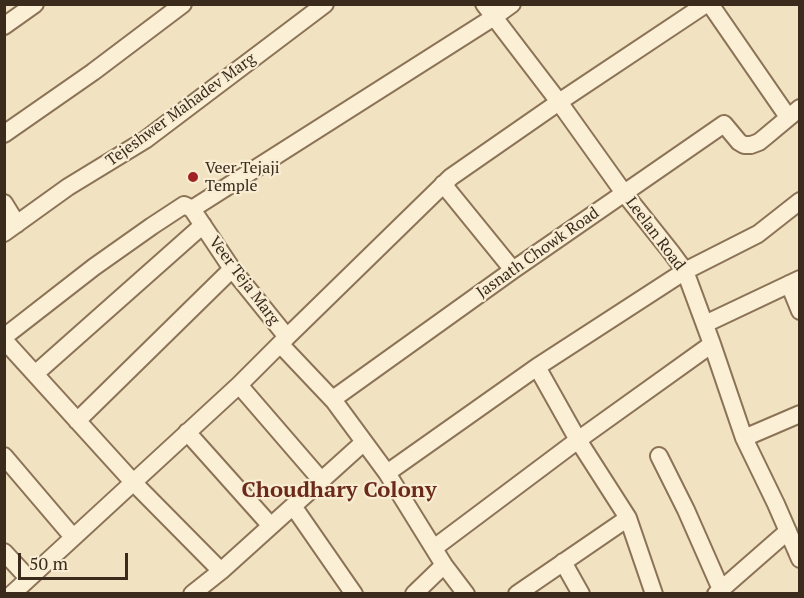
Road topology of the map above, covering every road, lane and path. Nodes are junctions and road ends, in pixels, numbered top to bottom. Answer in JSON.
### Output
{"nodes":[{"id":1,"x":35,"y":4,"type":"edge"},
{"id":2,"x":183,"y":4,"type":"edge"},
{"id":3,"x":325,"y":4,"type":"edge"},
{"id":4,"x":512,"y":4,"type":"edge"},
{"id":5,"x":708,"y":4,"type":"edge"},
{"id":6,"x":489,"y":11,"type":"edge"},
{"id":7,"x":4,"y":26,"type":"edge"},
{"id":8,"x":559,"y":102,"type":"junction"},
{"id":9,"x":794,"y":113,"type":"edge"},
{"id":10,"x":4,"y":134,"type":"edge"},
{"id":11,"x":443,"y":184,"type":"junction"},
{"id":12,"x":624,"y":193,"type":"junction"},
{"id":13,"x":800,"y":201,"type":"edge"},
{"id":14,"x":4,"y":203,"type":"edge"},
{"id":15,"x":192,"y":209,"type":"junction"},
{"id":16,"x":203,"y":225,"type":"junction"},
{"id":17,"x":11,"y":228,"type":"edge"},
{"id":18,"x":232,"y":269,"type":"junction"},
{"id":19,"x":513,"y":270,"type":"junction"},
{"id":20,"x":685,"y":271,"type":"junction"},
{"id":21,"x":794,"y":282,"type":"edge"},
{"id":22,"x":800,"y":311,"type":"edge"},
{"id":23,"x":705,"y":324,"type":"junction"},
{"id":24,"x":4,"y":339,"type":"edge"},
{"id":25,"x":283,"y":341,"type":"junction"},
{"id":26,"x":712,"y":344,"type":"junction"},
{"id":27,"x":10,"y":360,"type":"edge"},
{"id":28,"x":537,"y":367,"type":"junction"},
{"id":29,"x":34,"y":374,"type":"junction"},
{"id":30,"x":239,"y":385,"type":"junction"},
{"id":31,"x":333,"y":399,"type":"junction"},
{"id":32,"x":800,"y":414,"type":"edge"},
{"id":33,"x":76,"y":421,"type":"junction"},
{"id":34,"x":187,"y":432,"type":"junction"},
{"id":35,"x":744,"y":438,"type":"junction"},
{"id":36,"x":578,"y":440,"type":"junction"},
{"id":37,"x":364,"y":442,"type":"junction"},
{"id":38,"x":4,"y":456,"type":"edge"},
{"id":39,"x":659,"y":456,"type":"dead end"},
{"id":40,"x":387,"y":472,"type":"junction"},
{"id":41,"x":321,"y":480,"type":"junction"},
{"id":42,"x":133,"y":482,"type":"junction"},
{"id":43,"x":293,"y":506,"type":"junction"},
{"id":44,"x":627,"y":518,"type":"junction"},
{"id":45,"x":271,"y":526,"type":"junction"},
{"id":46,"x":788,"y":531,"type":"junction"},
{"id":47,"x":73,"y":537,"type":"junction"},
{"id":48,"x":434,"y":548,"type":"junction"},
{"id":49,"x":4,"y":552,"type":"edge"},
{"id":50,"x":800,"y":559,"type":"edge"},
{"id":51,"x":564,"y":562,"type":"junction"},
{"id":52,"x":444,"y":565,"type":"junction"},
{"id":53,"x":221,"y":571,"type":"junction"},
{"id":54,"x":28,"y":578,"type":"junction"},
{"id":55,"x":720,"y":592,"type":"edge"},
{"id":56,"x":12,"y":594,"type":"edge"},
{"id":57,"x":192,"y":594,"type":"edge"},
{"id":58,"x":354,"y":594,"type":"edge"},
{"id":59,"x":414,"y":594,"type":"edge"},
{"id":60,"x":466,"y":594,"type":"edge"},
{"id":61,"x":517,"y":594,"type":"edge"},
{"id":62,"x":581,"y":594,"type":"edge"},
{"id":63,"x":654,"y":594,"type":"edge"}],
"edges":[{"from":1,"to":7,"type":"street"},
{"from":2,"to":10,"type":"street"},
{"from":3,"to":17,"type":"street","name":"Tejeshwer Mahadev Marg"},
{"from":4,"to":6,"type":"street"},
{"from":5,"to":8,"type":"street"},
{"from":5,"to":9,"type":"street"},
{"from":6,"to":8,"type":"street","name":"Leelan Road"},
{"from":6,"to":15,"type":"street"},
{"from":8,"to":11,"type":"street"},
{"from":8,"to":12,"type":"street","name":"Leelan Road"},
{"from":9,"to":12,"type":"street","name":"Jasnath Chowk Road"},
{"from":11,"to":19,"type":"street"},
{"from":11,"to":25,"type":"street"},
{"from":12,"to":19,"type":"street","name":"Jasnath Chowk Road"},
{"from":12,"to":20,"type":"street","name":"Leelan Road"},
{"from":13,"to":20,"type":"street"},
{"from":14,"to":17,"type":"street"},
{"from":15,"to":16,"type":"street","name":"Veer Teja Marg"},
{"from":15,"to":24,"type":"street"},
{"from":16,"to":18,"type":"street","name":"Veer Teja Marg"},
{"from":16,"to":29,"type":"street"},
{"from":18,"to":25,"type":"street","name":"Veer Teja Marg"},
{"from":18,"to":33,"type":"street"},
{"from":19,"to":31,"type":"street","name":"Jasnath Chowk Road"},
{"from":20,"to":23,"type":"street","name":"Leelan Road"},
{"from":20,"to":28,"type":"street"},
{"from":21,"to":22,"type":"street"},
{"from":21,"to":23,"type":"street"},
{"from":23,"to":26,"type":"street","name":"Leelan Road"},
{"from":24,"to":27,"type":"street"},
{"from":25,"to":30,"type":"street"},
{"from":25,"to":31,"type":"street","name":"Veer Teja Marg"},
{"from":26,"to":35,"type":"street","name":"Leelan Road"},
{"from":26,"to":36,"type":"street"},
{"from":27,"to":29,"type":"street"},
{"from":28,"to":36,"type":"street"},
{"from":28,"to":40,"type":"street"},
{"from":29,"to":33,"type":"street"},
{"from":30,"to":34,"type":"street"},
{"from":30,"to":41,"type":"street"},
{"from":31,"to":37,"type":"street","name":"Veer Teja Marg"},
{"from":32,"to":35,"type":"street"},
{"from":33,"to":42,"type":"street"},
{"from":34,"to":42,"type":"street"},
{"from":34,"to":45,"type":"street"},
{"from":35,"to":46,"type":"street","name":"Leelan Road"},
{"from":36,"to":44,"type":"street"},
{"from":36,"to":48,"type":"street"},
{"from":37,"to":40,"type":"street","name":"Veer Teja Marg"},
{"from":37,"to":41,"type":"street"},
{"from":38,"to":47,"type":"street"},
{"from":39,"to":55,"type":"street"},
{"from":40,"to":48,"type":"street","name":"Veer Teja Marg"},
{"from":41,"to":43,"type":"street"},
{"from":42,"to":47,"type":"street"},
{"from":42,"to":53,"type":"street"},
{"from":43,"to":45,"type":"street"},
{"from":43,"to":58,"type":"street"},
{"from":44,"to":51,"type":"street"},
{"from":44,"to":63,"type":"street"},
{"from":45,"to":53,"type":"street"},
{"from":46,"to":50,"type":"street","name":"Leelan Road"},
{"from":46,"to":55,"type":"street"},
{"from":47,"to":54,"type":"street"},
{"from":48,"to":52,"type":"street","name":"Veer Teja Marg"},
{"from":49,"to":54,"type":"street"},
{"from":51,"to":61,"type":"street"},
{"from":51,"to":62,"type":"street"},
{"from":52,"to":59,"type":"street"},
{"from":52,"to":60,"type":"street","name":"Veer Teja Marg"},
{"from":53,"to":57,"type":"street"},
{"from":54,"to":56,"type":"street"}]}
